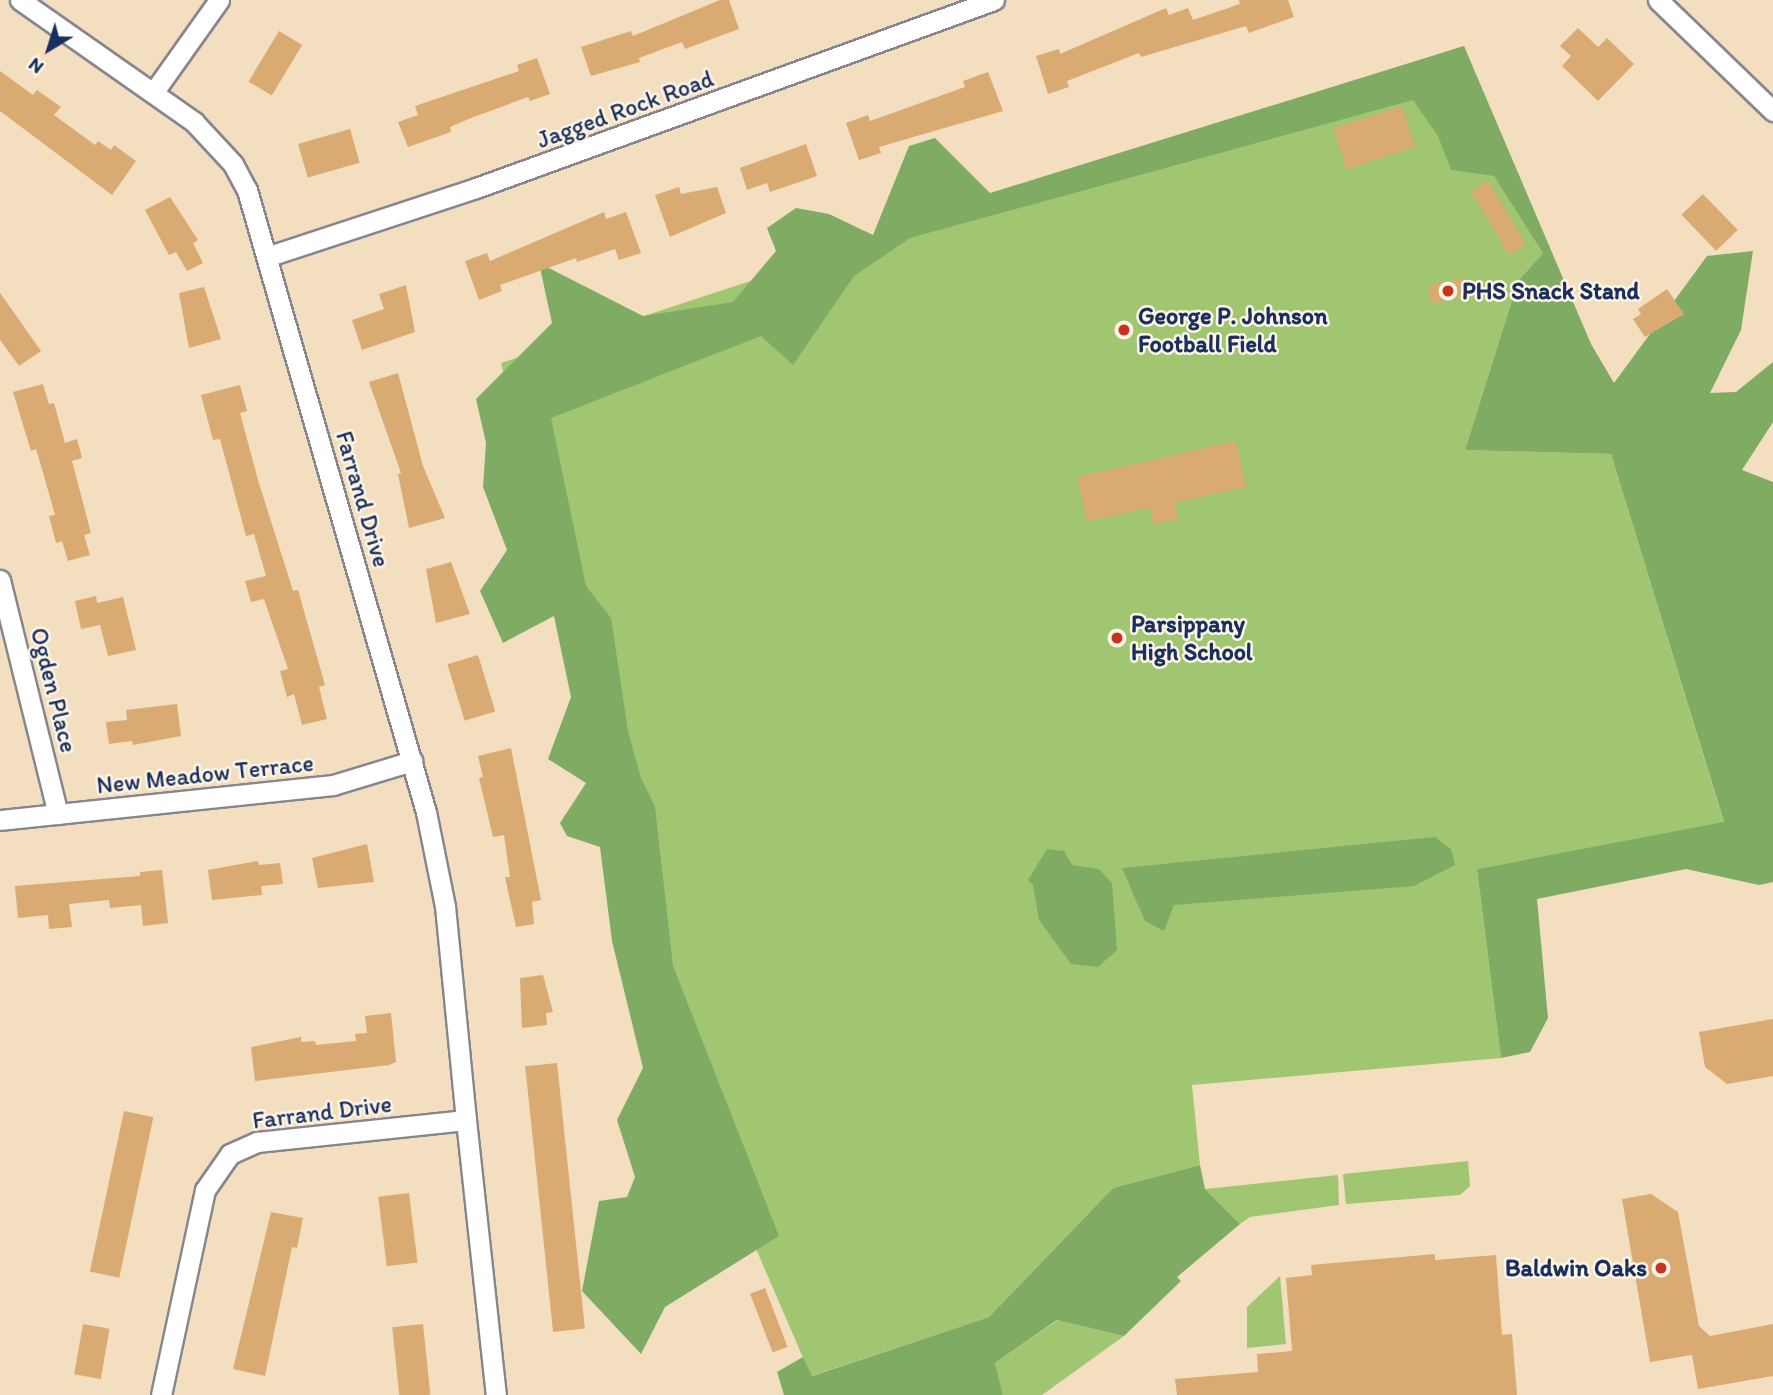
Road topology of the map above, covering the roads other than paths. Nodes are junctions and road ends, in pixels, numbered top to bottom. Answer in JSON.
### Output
{"nodes":[{"id":1,"x":20,"y":0,"type":"edge"},
{"id":2,"x":219,"y":0,"type":"edge"},
{"id":3,"x":994,"y":0,"type":"edge"},
{"id":4,"x":1658,"y":0,"type":"edge"},
{"id":5,"x":153,"y":93,"type":"junction"},
{"id":6,"x":1773,"y":111,"type":"edge"},
{"id":7,"x":269,"y":256,"type":"junction"},
{"id":8,"x":0,"y":580,"type":"edge"},
{"id":9,"x":412,"y":761,"type":"junction"},
{"id":10,"x":58,"y":814,"type":"junction"},
{"id":11,"x":0,"y":820,"type":"edge"},
{"id":12,"x":466,"y":1120,"type":"junction"},
{"id":13,"x":161,"y":1395,"type":"edge"},
{"id":14,"x":496,"y":1395,"type":"edge"}],
"edges":[{"from":1,"to":5,"type":"street","name":"Farrand Drive"},
{"from":2,"to":5,"type":"street"},
{"from":3,"to":7,"type":"street","name":"Jagged Rock Road"},
{"from":4,"to":6,"type":"street"},
{"from":5,"to":7,"type":"street","name":"Farrand Drive"},
{"from":7,"to":9,"type":"street","name":"Farrand Drive"},
{"from":8,"to":10,"type":"street","name":"Ogden Place"},
{"from":9,"to":10,"type":"street","name":"New Meadow Terrace"},
{"from":9,"to":12,"type":"street","name":"Farrand Drive"},
{"from":10,"to":11,"type":"street","name":"New Meadow Terrace"},
{"from":12,"to":13,"type":"street","name":"Farrand Drive"},
{"from":12,"to":14,"type":"street","name":"Farrand Drive"}]}
